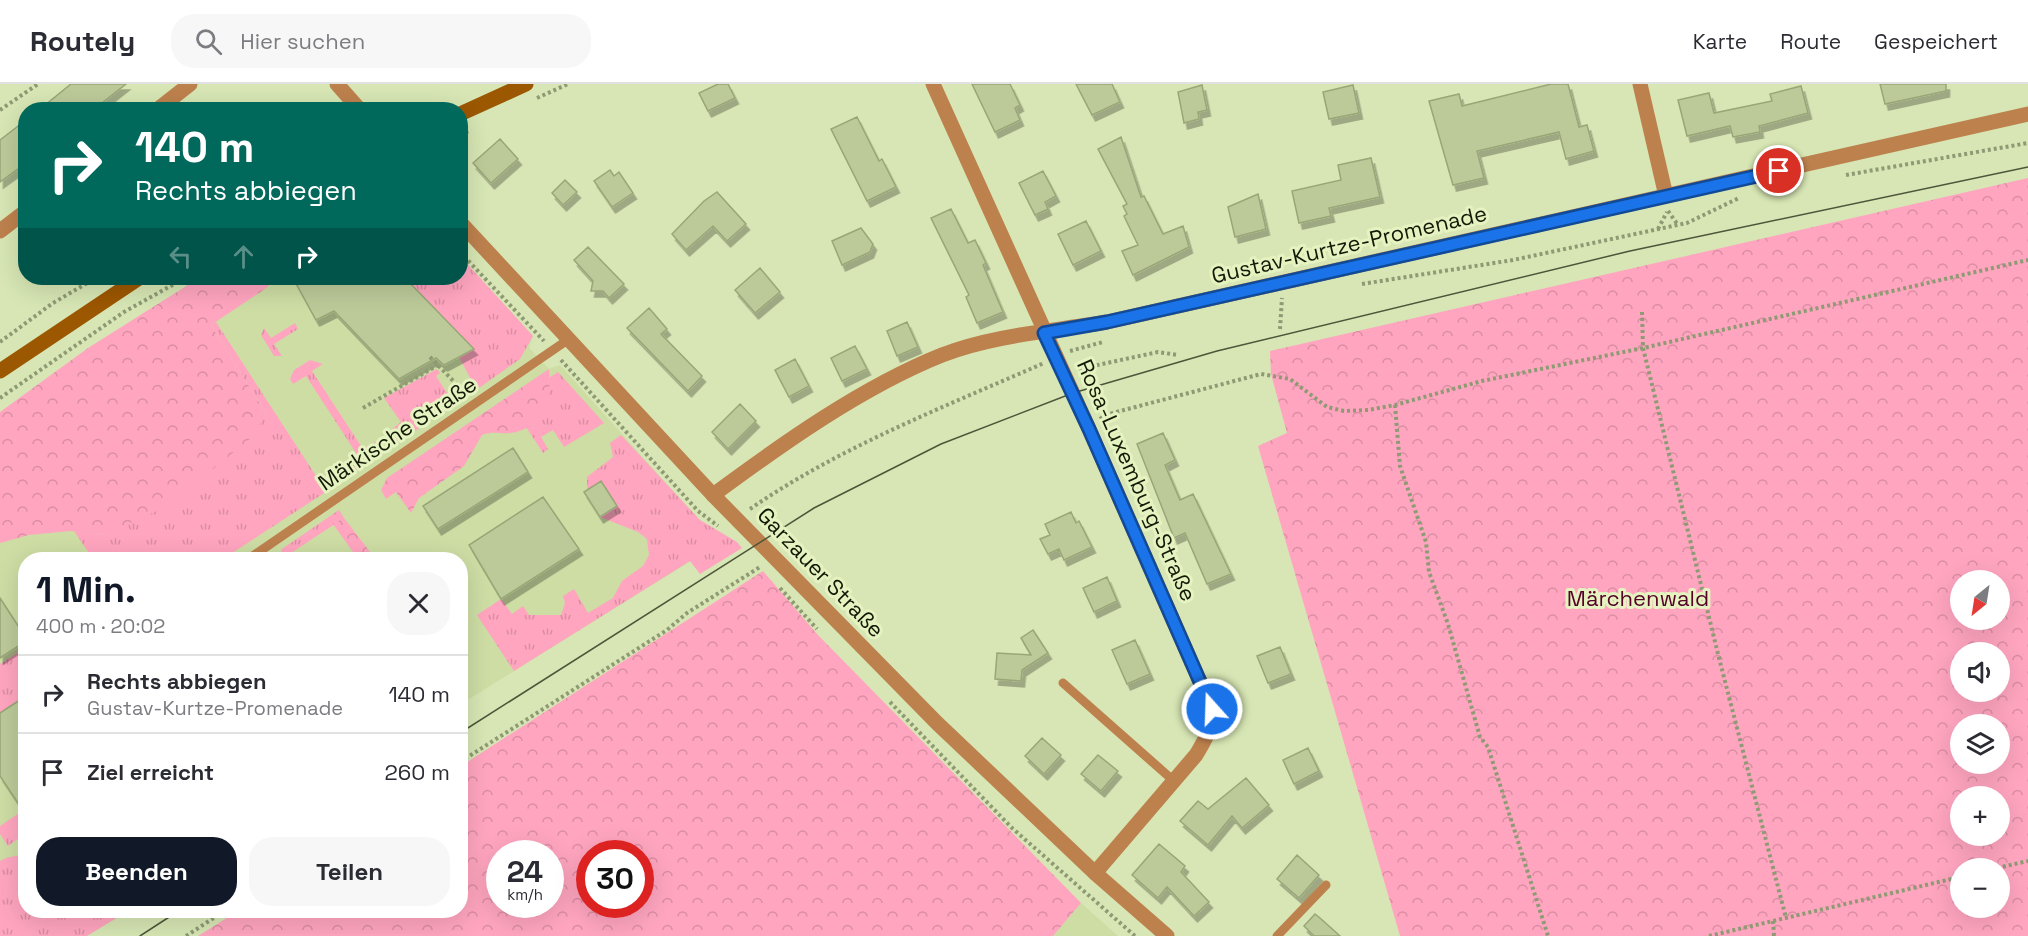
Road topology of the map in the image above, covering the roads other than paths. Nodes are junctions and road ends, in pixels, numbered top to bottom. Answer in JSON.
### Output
{"nodes":[{"id":1,"x":190,"y":84,"type":"edge"},
{"id":2,"x":337,"y":84,"type":"edge"},
{"id":3,"x":526,"y":84,"type":"edge"},
{"id":4,"x":933,"y":84,"type":"edge"},
{"id":5,"x":1640,"y":84,"type":"edge"},
{"id":6,"x":168,"y":102,"type":"edge"},
{"id":7,"x":353,"y":102,"type":"edge"},
{"id":8,"x":468,"y":110,"type":"edge"},
{"id":9,"x":2028,"y":114,"type":"edge"},
{"id":10,"x":1667,"y":203,"type":"junction"},
{"id":11,"x":18,"y":217,"type":"edge"},
{"id":12,"x":0,"y":231,"type":"edge"},
{"id":13,"x":468,"y":231,"type":"edge"},
{"id":14,"x":128,"y":285,"type":"edge"},
{"id":15,"x":1044,"y":333,"type":"junction"},
{"id":16,"x":569,"y":339,"type":"junction"},
{"id":17,"x":0,"y":371,"type":"edge"},
{"id":18,"x":713,"y":495,"type":"junction"},
{"id":19,"x":259,"y":552,"type":"edge"},
{"id":20,"x":1064,"y":683,"type":"dead end"},
{"id":21,"x":1175,"y":782,"type":"junction"},
{"id":22,"x":1095,"y":873,"type":"junction"},
{"id":23,"x":1326,"y":885,"type":"dead end"},
{"id":24,"x":1167,"y":936,"type":"edge"},
{"id":25,"x":1277,"y":936,"type":"edge"}],
"edges":[{"from":1,"to":6,"type":"street"},
{"from":2,"to":7,"type":"street"},
{"from":3,"to":8,"type":"main road"},
{"from":4,"to":15,"type":"street","name":"Rosa-Luxemburg-Straße"},
{"from":5,"to":10,"type":"street"},
{"from":9,"to":10,"type":"street","name":"Gustav-Kurtze-Promenade"},
{"from":10,"to":15,"type":"street","name":"Gustav-Kurtze-Promenade"},
{"from":11,"to":12,"type":"street"},
{"from":13,"to":16,"type":"street","name":"Garzauer Straße"},
{"from":14,"to":17,"type":"main road"},
{"from":15,"to":18,"type":"street","name":"Gustav-Kurtze-Promenade"},
{"from":15,"to":21,"type":"street","name":"Rosa-Luxemburg-Straße"},
{"from":16,"to":18,"type":"street","name":"Garzauer Straße"},
{"from":16,"to":19,"type":"lane","name":"Märkische Straße"},
{"from":18,"to":22,"type":"street","name":"Garzauer Straße"},
{"from":20,"to":21,"type":"lane"},
{"from":21,"to":22,"type":"street","name":"Rosa-Luxemburg-Straße"},
{"from":22,"to":24,"type":"street","name":"Garzauer Straße"},
{"from":23,"to":25,"type":"lane"}]}
